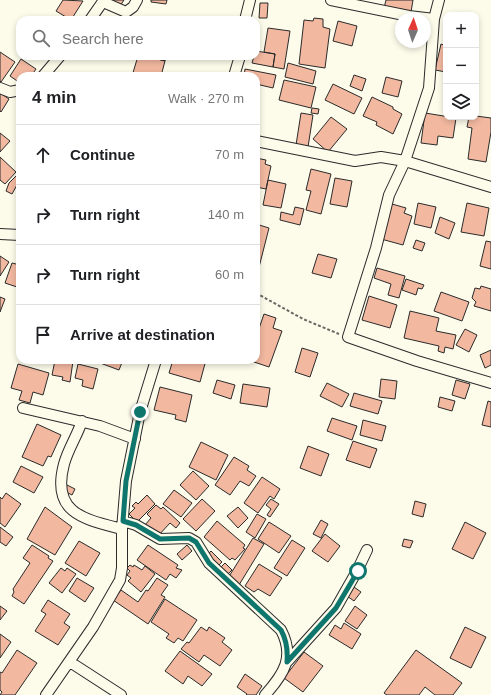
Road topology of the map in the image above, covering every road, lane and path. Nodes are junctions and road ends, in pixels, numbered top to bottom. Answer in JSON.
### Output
{"nodes":[{"id":1,"x":137,"y":0,"type":"edge"},
{"id":2,"x":250,"y":0,"type":"edge"},
{"id":3,"x":331,"y":0,"type":"edge"},
{"id":4,"x":439,"y":0,"type":"edge"},
{"id":5,"x":104,"y":1,"type":"edge"},
{"id":6,"x":93,"y":16,"type":"edge"},
{"id":7,"x":246,"y":16,"type":"edge"},
{"id":8,"x":434,"y":19,"type":"junction"},
{"id":9,"x":57,"y":60,"type":"edge"},
{"id":10,"x":239,"y":60,"type":"edge"},
{"id":11,"x":46,"y":72,"type":"edge"},
{"id":12,"x":235,"y":72,"type":"edge"},
{"id":13,"x":0,"y":88,"type":"edge"},
{"id":14,"x":16,"y":91,"type":"edge"},
{"id":15,"x":260,"y":141,"type":"edge"},
{"id":16,"x":405,"y":161,"type":"junction"},
{"id":17,"x":491,"y":187,"type":"edge"},
{"id":18,"x":0,"y":234,"type":"edge"},
{"id":19,"x":16,"y":235,"type":"edge"},
{"id":20,"x":260,"y":296,"type":"edge"},
{"id":21,"x":348,"y":337,"type":"junction"},
{"id":22,"x":155,"y":364,"type":"edge"},
{"id":23,"x":491,"y":383,"type":"edge"},
{"id":24,"x":23,"y":408,"type":"dead end"},
{"id":25,"x":82,"y":421,"type":"junction"},
{"id":26,"x":135,"y":439,"type":"junction"},
{"id":27,"x":123,"y":525,"type":"junction"},
{"id":28,"x":367,"y":550,"type":"dead end"},
{"id":29,"x":70,"y":662,"type":"junction"},
{"id":30,"x":287,"y":662,"type":"junction"},
{"id":31,"x":46,"y":695,"type":"edge"},
{"id":32,"x":121,"y":695,"type":"edge"},
{"id":33,"x":265,"y":695,"type":"edge"}],
"edges":[{"from":1,"to":5,"type":"street"},
{"from":2,"to":7,"type":"street"},
{"from":3,"to":8,"type":"street"},
{"from":4,"to":8,"type":"street"},
{"from":5,"to":6,"type":"street"},
{"from":8,"to":16,"type":"street"},
{"from":9,"to":11,"type":"street"},
{"from":10,"to":12,"type":"street"},
{"from":13,"to":14,"type":"street"},
{"from":15,"to":16,"type":"street"},
{"from":16,"to":17,"type":"street"},
{"from":16,"to":21,"type":"street"},
{"from":18,"to":19,"type":"street"},
{"from":20,"to":21,"type":"path"},
{"from":21,"to":23,"type":"street"},
{"from":22,"to":26,"type":"street"},
{"from":24,"to":25,"type":"street"},
{"from":25,"to":26,"type":"street"},
{"from":25,"to":27,"type":"street"},
{"from":26,"to":27,"type":"street"},
{"from":27,"to":29,"type":"street"},
{"from":27,"to":30,"type":"street"},
{"from":28,"to":30,"type":"street"},
{"from":29,"to":31,"type":"street"},
{"from":29,"to":32,"type":"street"},
{"from":30,"to":33,"type":"street"}]}
